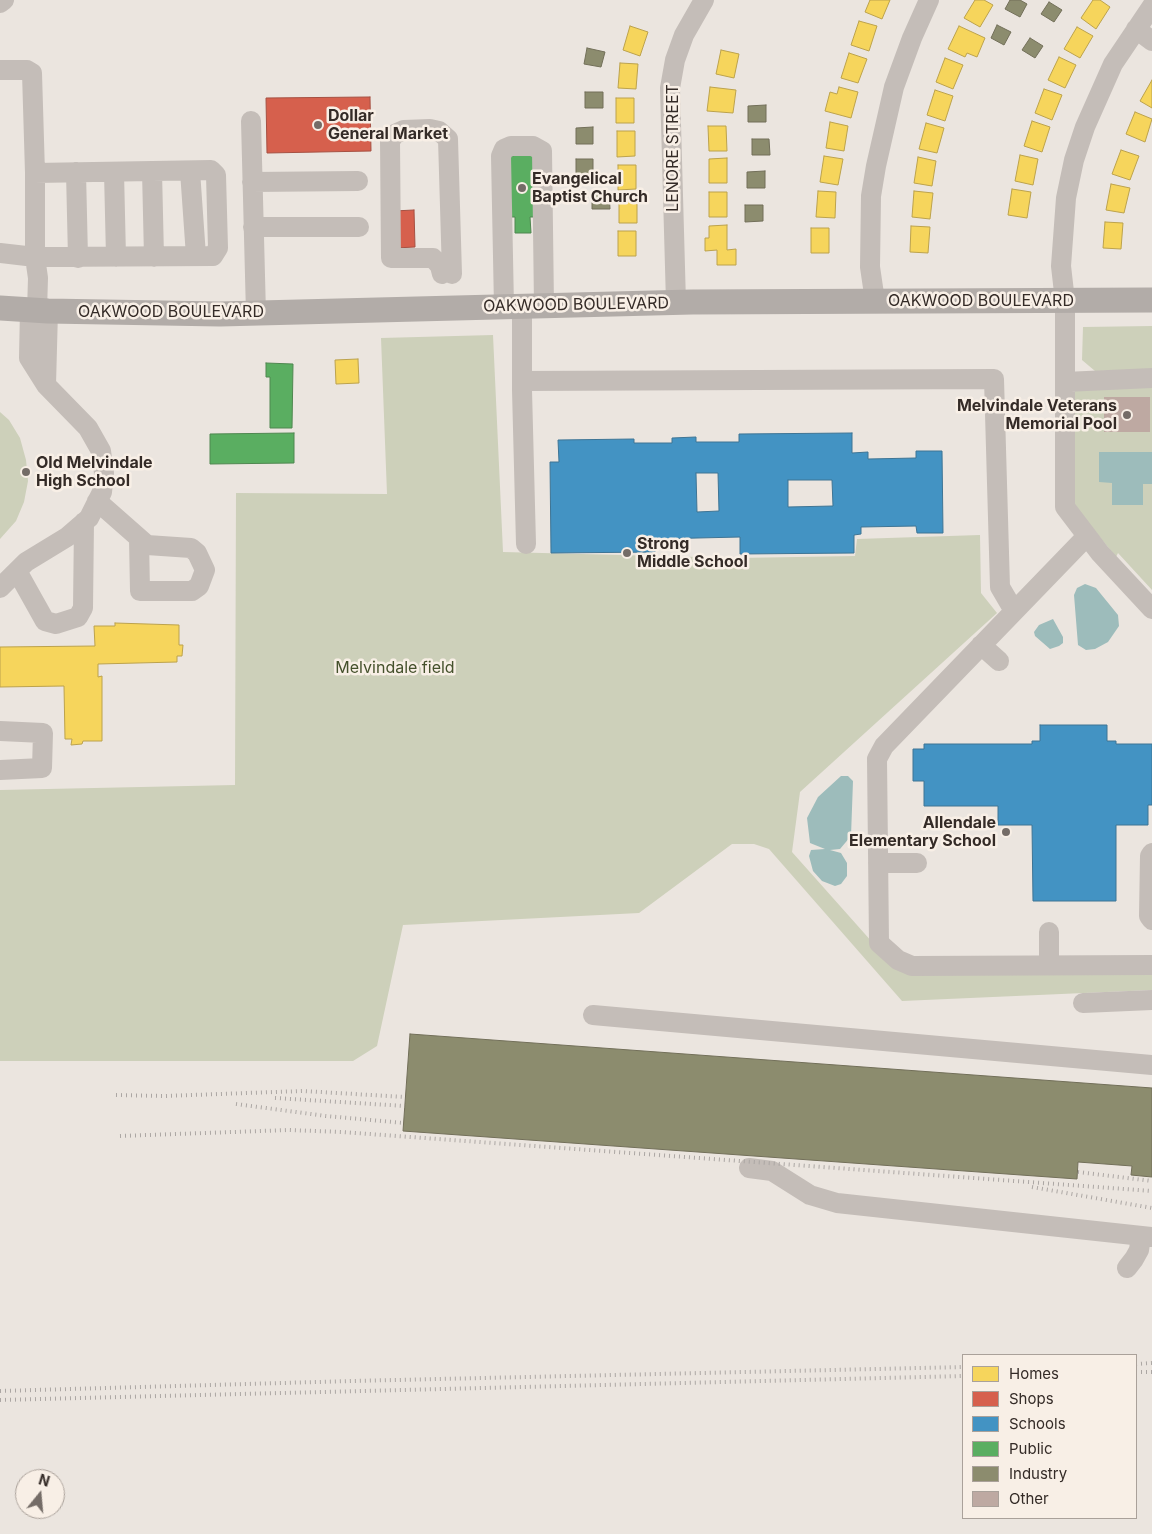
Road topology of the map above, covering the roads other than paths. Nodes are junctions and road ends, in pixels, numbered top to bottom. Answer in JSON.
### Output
{"nodes":[{"id":1,"x":4,"y":0,"type":"edge"},
{"id":2,"x":704,"y":0,"type":"edge"},
{"id":3,"x":929,"y":0,"type":"edge"},
{"id":4,"x":0,"y":3,"type":"edge"},
{"id":5,"x":1152,"y":6,"type":"edge"},
{"id":6,"x":1136,"y":29,"type":"junction"},
{"id":7,"x":1152,"y":41,"type":"edge"},
{"id":8,"x":0,"y":70,"type":"edge"},
{"id":9,"x":251,"y":121,"type":"dead end"},
{"id":10,"x":152,"y":171,"type":"junction"},
{"id":11,"x":76,"y":172,"type":"junction"},
{"id":12,"x":114,"y":172,"type":"junction"},
{"id":13,"x":35,"y":173,"type":"junction"},
{"id":14,"x":358,"y":181,"type":"dead end"},
{"id":15,"x":252,"y":182,"type":"junction"},
{"id":16,"x":359,"y":226,"type":"dead end"},
{"id":17,"x":253,"y":227,"type":"junction"},
{"id":18,"x":0,"y":253,"type":"edge"},
{"id":19,"x":35,"y":257,"type":"junction"},
{"id":20,"x":116,"y":257,"type":"junction"},
{"id":21,"x":154,"y":257,"type":"junction"},
{"id":22,"x":78,"y":258,"type":"junction"},
{"id":23,"x":447,"y":274,"type":"joint"},
{"id":24,"x":1152,"y":300,"type":"edge"},
{"id":25,"x":875,"y":301,"type":"junction"},
{"id":26,"x":1065,"y":301,"type":"junction"},
{"id":27,"x":676,"y":303,"type":"junction"},
{"id":28,"x":523,"y":306,"type":"junction"},
{"id":29,"x":0,"y":308,"type":"edge"},
{"id":30,"x":38,"y":311,"type":"junction"},
{"id":31,"x":256,"y":314,"type":"junction"},
{"id":32,"x":1152,"y":378,"type":"edge"},
{"id":33,"x":522,"y":381,"type":"junction"},
{"id":34,"x":1065,"y":382,"type":"junction"},
{"id":35,"x":97,"y":500,"type":"junction"},
{"id":36,"x":84,"y":522,"type":"junction"},
{"id":37,"x":1087,"y":536,"type":"junction"},
{"id":38,"x":139,"y":538,"type":"dead end"},
{"id":39,"x":526,"y":544,"type":"dead end"},
{"id":40,"x":17,"y":571,"type":"junction"},
{"id":41,"x":0,"y":588,"type":"edge"},
{"id":42,"x":1152,"y":609,"type":"edge"},
{"id":43,"x":1014,"y":611,"type":"junction"},
{"id":44,"x":981,"y":645,"type":"junction"},
{"id":45,"x":1000,"y":661,"type":"dead end"},
{"id":46,"x":0,"y":731,"type":"edge"},
{"id":47,"x":0,"y":770,"type":"edge"},
{"id":48,"x":1152,"y":853,"type":"edge"},
{"id":49,"x":878,"y":863,"type":"junction"},
{"id":50,"x":917,"y":863,"type":"dead end"},
{"id":51,"x":1152,"y":920,"type":"edge"},
{"id":52,"x":1049,"y":932,"type":"dead end"},
{"id":53,"x":1049,"y":965,"type":"junction"},
{"id":54,"x":1152,"y":965,"type":"edge"},
{"id":55,"x":1152,"y":1000,"type":"edge"},
{"id":56,"x":1082,"y":1004,"type":"dead end"},
{"id":57,"x":593,"y":1015,"type":"dead end"},
{"id":58,"x":1152,"y":1066,"type":"edge"},
{"id":59,"x":749,"y":1168,"type":"dead end"},
{"id":60,"x":1146,"y":1236,"type":"edge"},
{"id":61,"x":1126,"y":1268,"type":"dead end"}],
"edges":[{"from":1,"to":4,"type":"street"},
{"from":2,"to":27,"type":"street","name":"LENORE STREET"},
{"from":3,"to":25,"type":"street"},
{"from":5,"to":6,"type":"street"},
{"from":6,"to":7,"type":"street"},
{"from":6,"to":26,"type":"street"},
{"from":8,"to":13,"type":"street"},
{"from":9,"to":15,"type":"street"},
{"from":10,"to":12,"type":"street"},
{"from":10,"to":21,"type":"street"},
{"from":10,"to":21,"type":"street"},
{"from":11,"to":12,"type":"street"},
{"from":11,"to":13,"type":"street"},
{"from":11,"to":22,"type":"street"},
{"from":12,"to":20,"type":"street"},
{"from":13,"to":19,"type":"street"},
{"from":14,"to":15,"type":"street"},
{"from":15,"to":17,"type":"street"},
{"from":16,"to":17,"type":"street"},
{"from":17,"to":31,"type":"street"},
{"from":18,"to":19,"type":"street"},
{"from":19,"to":22,"type":"street"},
{"from":19,"to":30,"type":"street"},
{"from":20,"to":21,"type":"street"},
{"from":20,"to":22,"type":"street"},
{"from":23,"to":23,"type":"street"},
{"from":24,"to":26,"type":"main road","name":"OAKWOOD BOULEVARD"},
{"from":25,"to":26,"type":"main road","name":"OAKWOOD BOULEVARD"},
{"from":25,"to":27,"type":"main road","name":"OAKWOOD BOULEVARD"},
{"from":26,"to":34,"type":"street"},
{"from":27,"to":28,"type":"main road","name":"OAKWOOD BOULEVARD"},
{"from":28,"to":28,"type":"street"},
{"from":28,"to":31,"type":"main road","name":"OAKWOOD BOULEVARD"},
{"from":28,"to":33,"type":"street"},
{"from":29,"to":30,"type":"main road","name":"OAKWOOD BOULEVARD"},
{"from":30,"to":31,"type":"main road","name":"OAKWOOD BOULEVARD"},
{"from":30,"to":35,"type":"street"},
{"from":32,"to":34,"type":"street"},
{"from":33,"to":39,"type":"street"},
{"from":33,"to":43,"type":"street"},
{"from":34,"to":37,"type":"street"},
{"from":35,"to":36,"type":"street"},
{"from":35,"to":38,"type":"street"},
{"from":36,"to":40,"type":"street"},
{"from":36,"to":40,"type":"street"},
{"from":37,"to":42,"type":"street"},
{"from":37,"to":43,"type":"street"},
{"from":40,"to":41,"type":"street"},
{"from":43,"to":44,"type":"street"},
{"from":44,"to":45,"type":"street"},
{"from":44,"to":49,"type":"street"},
{"from":46,"to":47,"type":"street"},
{"from":48,"to":51,"type":"street"},
{"from":49,"to":50,"type":"street"},
{"from":49,"to":53,"type":"street"},
{"from":52,"to":53,"type":"street"},
{"from":53,"to":54,"type":"street"},
{"from":55,"to":56,"type":"street"},
{"from":57,"to":58,"type":"street"},
{"from":59,"to":60,"type":"street"},
{"from":60,"to":61,"type":"street"}]}
